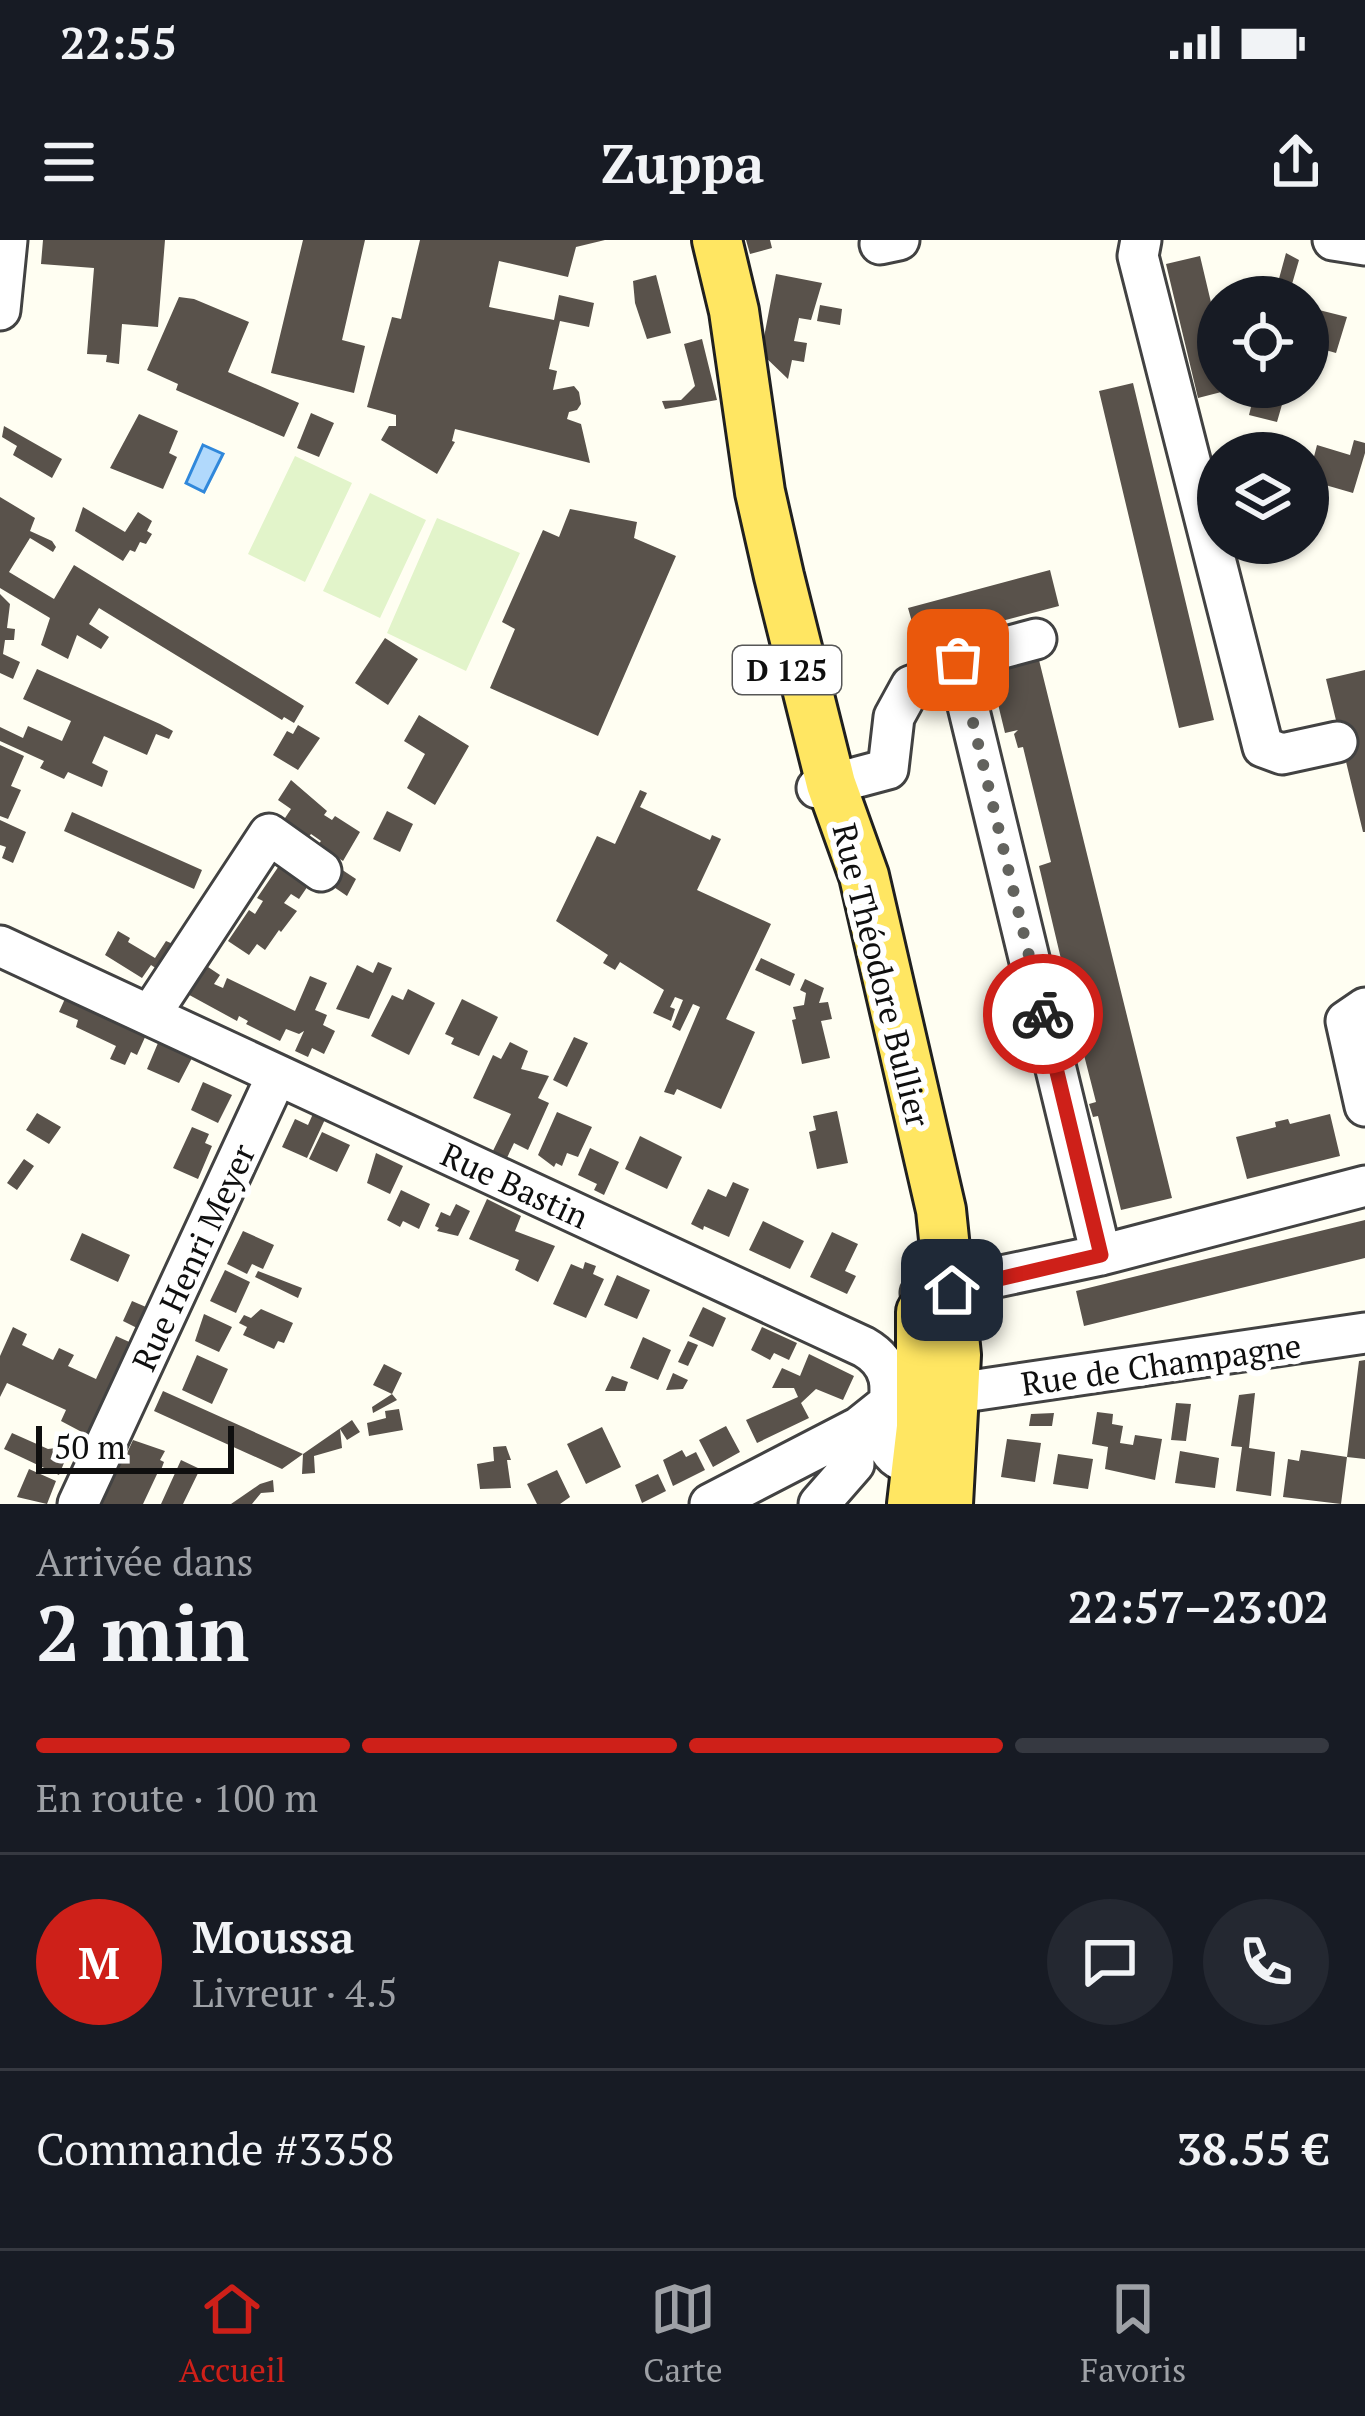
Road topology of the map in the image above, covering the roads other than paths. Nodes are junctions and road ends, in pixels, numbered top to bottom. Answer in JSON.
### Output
{"nodes":[{"id":1,"x":7,"y":240,"type":"edge"},
{"id":2,"x":694,"y":240,"type":"edge"},
{"id":3,"x":717,"y":240,"type":"edge"},
{"id":4,"x":881,"y":240,"type":"edge"},
{"id":5,"x":899,"y":240,"type":"edge"},
{"id":6,"x":1142,"y":240,"type":"edge"},
{"id":7,"x":1333,"y":240,"type":"edge"},
{"id":8,"x":1365,"y":245,"type":"edge"},
{"id":9,"x":0,"y":310,"type":"edge"},
{"id":10,"x":1036,"y":639,"type":"dead end"},
{"id":11,"x":959,"y":669,"type":"junction"},
{"id":12,"x":1337,"y":742,"type":"dead end"},
{"id":13,"x":824,"y":786,"type":"junction"},
{"id":14,"x":321,"y":871,"type":"dead end"},
{"id":15,"x":0,"y":946,"type":"edge"},
{"id":16,"x":1363,"y":1008,"type":"edge"},
{"id":17,"x":150,"y":1015,"type":"junction"},
{"id":18,"x":278,"y":1075,"type":"junction"},
{"id":19,"x":1365,"y":1106,"type":"edge"},
{"id":20,"x":1365,"y":1186,"type":"edge"},
{"id":21,"x":1101,"y":1255,"type":"junction"},
{"id":22,"x":936,"y":1292,"type":"junction"},
{"id":23,"x":1365,"y":1333,"type":"edge"},
{"id":24,"x":922,"y":1399,"type":"junction"},
{"id":25,"x":853,"y":1430,"type":"junction"},
{"id":26,"x":935,"y":1493,"type":"edge"},
{"id":27,"x":78,"y":1504,"type":"edge"},
{"id":28,"x":710,"y":1504,"type":"edge"},
{"id":29,"x":819,"y":1504,"type":"edge"}],
"edges":[{"from":1,"to":9,"type":"street"},
{"from":2,"to":13,"type":"main road","name":"Rue Théodore Bullier","number":"D 125"},
{"from":3,"to":13,"type":"main road","name":"Rue Théodore Bullier","number":"D 125"},
{"from":4,"to":5,"type":"street"},
{"from":6,"to":12,"type":"street"},
{"from":7,"to":8,"type":"street"},
{"from":10,"to":11,"type":"street"},
{"from":11,"to":13,"type":"street"},
{"from":11,"to":21,"type":"street"},
{"from":13,"to":22,"type":"main road","name":"Rue Théodore Bullier","number":"D 125"},
{"from":14,"to":17,"type":"street"},
{"from":15,"to":17,"type":"street","name":"Rue Bastin"},
{"from":16,"to":19,"type":"street"},
{"from":17,"to":18,"type":"street","name":"Rue Bastin"},
{"from":18,"to":24,"type":"street","name":"Rue Bastin"},
{"from":18,"to":27,"type":"street","name":"Rue Henri Meyer"},
{"from":20,"to":21,"type":"street"},
{"from":21,"to":22,"type":"street"},
{"from":22,"to":24,"type":"main road","name":"Rue Théodore Bullier","number":"D 125"},
{"from":23,"to":24,"type":"street","name":"Rue de Champagne"},
{"from":24,"to":25,"type":"street"},
{"from":24,"to":26,"type":"main road","name":"Rue Théodore Bullier","number":"D 125"},
{"from":24,"to":26,"type":"street","name":"Rue Bastin"},
{"from":25,"to":28,"type":"street"},
{"from":25,"to":29,"type":"street"}]}
